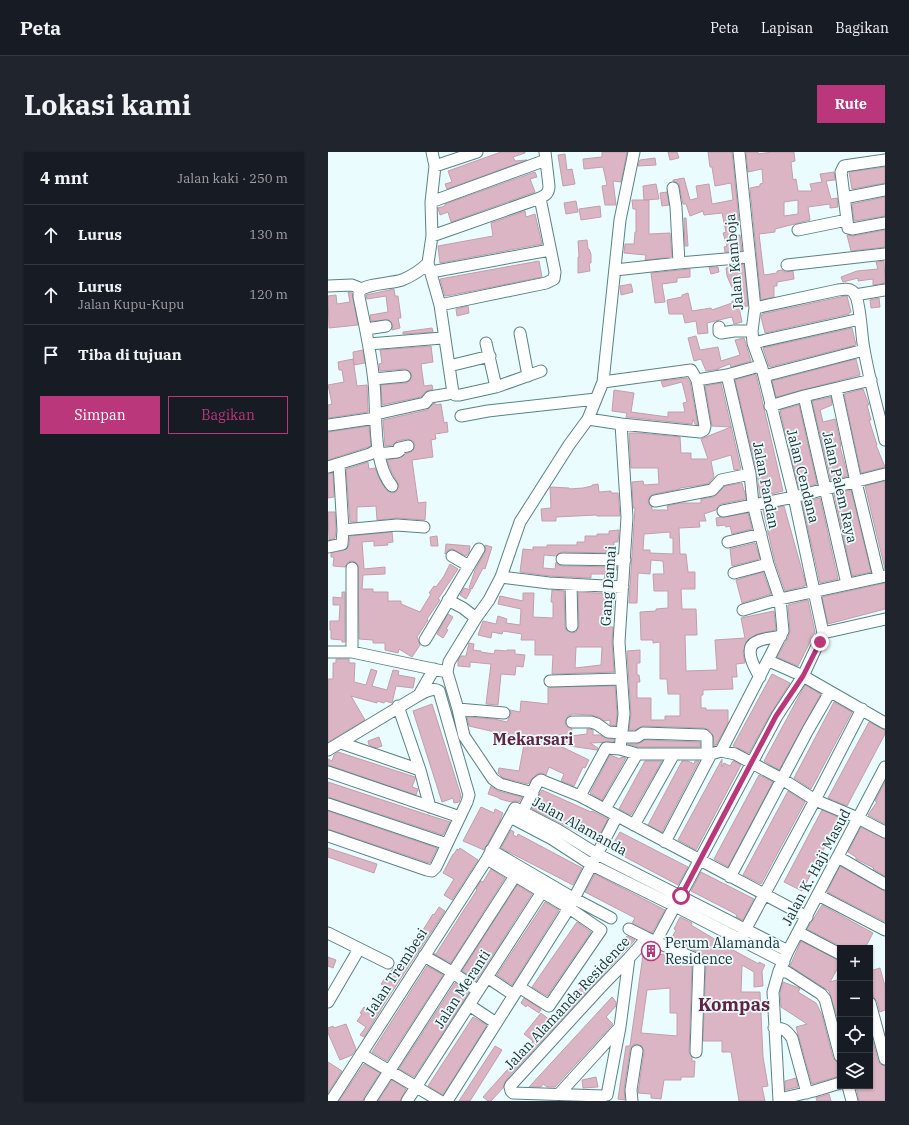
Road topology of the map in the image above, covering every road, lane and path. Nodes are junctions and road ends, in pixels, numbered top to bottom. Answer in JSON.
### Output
{"nodes":[{"id":1,"x":432,"y":152,"type":"edge"},
{"id":2,"x":634,"y":152,"type":"edge"},
{"id":3,"x":739,"y":152,"type":"edge"},
{"id":4,"x":471,"y":153,"type":"edge"},
{"id":5,"x":545,"y":156,"type":"edge"},
{"id":6,"x":885,"y":160,"type":"edge"},
{"id":7,"x":435,"y":166,"type":"junction"},
{"id":8,"x":673,"y":188,"type":"dead end"},
{"id":9,"x":885,"y":190,"type":"edge"},
{"id":10,"x":540,"y":198,"type":"junction"},
{"id":11,"x":844,"y":198,"type":"junction"},
{"id":12,"x":431,"y":202,"type":"junction"},
{"id":13,"x":847,"y":220,"type":"junction"},
{"id":14,"x":885,"y":223,"type":"edge"},
{"id":15,"x":798,"y":230,"type":"dead end"},
{"id":16,"x":432,"y":236,"type":"junction"},
{"id":17,"x":550,"y":250,"type":"junction"},
{"id":18,"x":885,"y":254,"type":"edge"},
{"id":19,"x":749,"y":257,"type":"junction"},
{"id":20,"x":678,"y":263,"type":"junction"},
{"id":21,"x":787,"y":265,"type":"dead end"},
{"id":22,"x":430,"y":267,"type":"junction"},
{"id":23,"x":615,"y":270,"type":"junction"},
{"id":24,"x":328,"y":286,"type":"edge"},
{"id":25,"x":362,"y":289,"type":"junction"},
{"id":26,"x":885,"y":290,"type":"edge"},
{"id":27,"x":855,"y":295,"type":"junction"},
{"id":28,"x":440,"y":305,"type":"junction"},
{"id":29,"x":755,"y":308,"type":"junction"},
{"id":30,"x":860,"y":319,"type":"junction"},
{"id":31,"x":386,"y":326,"type":"dead end"},
{"id":32,"x":719,"y":327,"type":"dead end"},
{"id":33,"x":366,"y":329,"type":"junction"},
{"id":34,"x":752,"y":330,"type":"junction"},
{"id":35,"x":520,"y":333,"type":"dead end"},
{"id":36,"x":442,"y":338,"type":"dead end"},
{"id":37,"x":486,"y":343,"type":"dead end"},
{"id":38,"x":753,"y":343,"type":"junction"},
{"id":39,"x":369,"y":344,"type":"junction"},
{"id":40,"x":864,"y":350,"type":"junction"},
{"id":41,"x":490,"y":356,"type":"junction"},
{"id":42,"x":449,"y":366,"type":"junction"},
{"id":43,"x":541,"y":372,"type":"dead end"},
{"id":44,"x":763,"y":372,"type":"junction"},
{"id":45,"x":727,"y":375,"type":"junction"},
{"id":46,"x":405,"y":376,"type":"dead end"},
{"id":47,"x":528,"y":376,"type":"junction"},
{"id":48,"x":374,"y":379,"type":"junction"},
{"id":49,"x":698,"y":380,"type":"junction"},
{"id":50,"x":871,"y":380,"type":"junction"},
{"id":51,"x":603,"y":382,"type":"junction"},
{"id":52,"x":496,"y":387,"type":"junction"},
{"id":53,"x":836,"y":389,"type":"junction"},
{"id":54,"x":448,"y":394,"type":"dead end"},
{"id":55,"x":804,"y":396,"type":"junction"},
{"id":56,"x":596,"y":399,"type":"junction"},
{"id":57,"x":770,"y":406,"type":"junction"},
{"id":58,"x":376,"y":416,"type":"junction"},
{"id":59,"x":461,"y":416,"type":"dead end"},
{"id":60,"x":588,"y":419,"type":"junction"},
{"id":61,"x":621,"y":424,"type":"junction"},
{"id":62,"x":329,"y":425,"type":"dead end"},
{"id":63,"x":885,"y":440,"type":"edge"},
{"id":64,"x":408,"y":446,"type":"dead end"},
{"id":65,"x":378,"y":452,"type":"junction"},
{"id":66,"x":339,"y":464,"type":"junction"},
{"id":67,"x":328,"y":468,"type":"edge"},
{"id":68,"x":750,"y":474,"type":"junction"},
{"id":69,"x":885,"y":474,"type":"edge"},
{"id":70,"x":856,"y":482,"type":"junction"},
{"id":71,"x":392,"y":486,"type":"dead end"},
{"id":72,"x":825,"y":489,"type":"junction"},
{"id":73,"x":794,"y":497,"type":"junction"},
{"id":74,"x":655,"y":501,"type":"dead end"},
{"id":75,"x":753,"y":504,"type":"junction"},
{"id":76,"x":723,"y":511,"type":"dead end"},
{"id":77,"x":424,"y":527,"type":"dead end"},
{"id":78,"x":343,"y":530,"type":"junction"},
{"id":79,"x":761,"y":534,"type":"junction"},
{"id":80,"x":728,"y":542,"type":"dead end"},
{"id":81,"x":328,"y":547,"type":"edge"},
{"id":82,"x":479,"y":549,"type":"dead end"},
{"id":83,"x":452,"y":556,"type":"dead end"},
{"id":84,"x":562,"y":558,"type":"dead end"},
{"id":85,"x":625,"y":560,"type":"junction"},
{"id":86,"x":768,"y":564,"type":"junction"},
{"id":87,"x":469,"y":566,"type":"junction"},
{"id":88,"x":352,"y":568,"type":"dead end"},
{"id":89,"x":734,"y":573,"type":"dead end"},
{"id":90,"x":882,"y":576,"type":"edge"},
{"id":91,"x":500,"y":577,"type":"junction"},
{"id":92,"x":572,"y":584,"type":"junction"},
{"id":93,"x":847,"y":584,"type":"junction"},
{"id":94,"x":623,"y":587,"type":"junction"},
{"id":95,"x":815,"y":591,"type":"junction"},
{"id":96,"x":780,"y":599,"type":"junction"},
{"id":97,"x":448,"y":600,"type":"junction"},
{"id":98,"x":743,"y":610,"type":"dead end"},
{"id":99,"x":476,"y":618,"type":"junction"},
{"id":100,"x":885,"y":619,"type":"edge"},
{"id":101,"x":572,"y":626,"type":"dead end"},
{"id":102,"x":823,"y":633,"type":"junction"},
{"id":103,"x":781,"y":636,"type":"junction"},
{"id":104,"x":426,"y":640,"type":"dead end"},
{"id":105,"x":328,"y":652,"type":"edge"},
{"id":106,"x":352,"y":652,"type":"junction"},
{"id":107,"x":769,"y":662,"type":"junction"},
{"id":108,"x":434,"y":669,"type":"junction"},
{"id":109,"x":447,"y":672,"type":"junction"},
{"id":110,"x":803,"y":676,"type":"junction"},
{"id":111,"x":760,"y":677,"type":"junction"},
{"id":112,"x":621,"y":679,"type":"junction"},
{"id":113,"x":550,"y":681,"type":"dead end"},
{"id":114,"x":830,"y":692,"type":"junction"},
{"id":115,"x":419,"y":695,"type":"junction"},
{"id":116,"x":398,"y":706,"type":"junction"},
{"id":117,"x":458,"y":709,"type":"junction"},
{"id":118,"x":862,"y":710,"type":"junction"},
{"id":119,"x":504,"y":713,"type":"dead end"},
{"id":120,"x":572,"y":722,"type":"dead end"},
{"id":121,"x":885,"y":723,"type":"edge"},
{"id":122,"x":622,"y":735,"type":"junction"},
{"id":123,"x":684,"y":735,"type":"junction"},
{"id":124,"x":341,"y":742,"type":"junction"},
{"id":125,"x":620,"y":749,"type":"junction"},
{"id":126,"x":328,"y":750,"type":"edge"},
{"id":127,"x":713,"y":753,"type":"junction"},
{"id":128,"x":638,"y":754,"type":"junction"},
{"id":129,"x":679,"y":754,"type":"junction"},
{"id":130,"x":752,"y":762,"type":"junction"},
{"id":131,"x":885,"y":767,"type":"edge"},
{"id":132,"x":420,"y":770,"type":"junction"},
{"id":133,"x":328,"y":772,"type":"edge"},
{"id":134,"x":782,"y":779,"type":"junction"},
{"id":135,"x":882,"y":780,"type":"edge"},
{"id":136,"x":533,"y":793,"type":"junction"},
{"id":137,"x":580,"y":796,"type":"junction"},
{"id":138,"x":815,"y":800,"type":"junction"},
{"id":139,"x":328,"y":804,"type":"edge"},
{"id":140,"x":430,"y":807,"type":"junction"},
{"id":141,"x":605,"y":809,"type":"junction"},
{"id":142,"x":517,"y":816,"type":"junction"},
{"id":143,"x":617,"y":816,"type":"junction"},
{"id":144,"x":460,"y":817,"type":"junction"},
{"id":145,"x":858,"y":818,"type":"junction"},
{"id":146,"x":634,"y":825,"type":"junction"},
{"id":147,"x":885,"y":832,"type":"edge"},
{"id":148,"x":555,"y":835,"type":"junction"},
{"id":149,"x":328,"y":836,"type":"edge"},
{"id":150,"x":665,"y":842,"type":"junction"},
{"id":151,"x":447,"y":844,"type":"junction"},
{"id":152,"x":489,"y":854,"type":"junction"},
{"id":153,"x":598,"y":854,"type":"junction"},
{"id":154,"x":838,"y":857,"type":"junction"},
{"id":155,"x":700,"y":860,"type":"junction"},
{"id":156,"x":592,"y":865,"type":"junction"},
{"id":157,"x":515,"y":876,"type":"junction"},
{"id":158,"x":730,"y":877,"type":"junction"},
{"id":159,"x":885,"y":884,"type":"edge"},
{"id":160,"x":542,"y":892,"type":"junction"},
{"id":161,"x":764,"y":895,"type":"junction"},
{"id":162,"x":818,"y":895,"type":"junction"},
{"id":163,"x":678,"y":901,"type":"junction"},
{"id":164,"x":571,"y":903,"type":"junction"},
{"id":165,"x":807,"y":917,"type":"junction"},
{"id":166,"x":611,"y":918,"type":"dead end"},
{"id":167,"x":629,"y":929,"type":"dead end"},
{"id":168,"x":746,"y":929,"type":"junction"},
{"id":169,"x":885,"y":930,"type":"edge"},
{"id":170,"x":798,"y":932,"type":"junction"},
{"id":171,"x":328,"y":933,"type":"edge"},
{"id":172,"x":652,"y":939,"type":"junction"},
{"id":173,"x":740,"y":940,"type":"junction"},
{"id":174,"x":360,"y":949,"type":"junction"},
{"id":175,"x":837,"y":952,"type":"edge"},
{"id":176,"x":424,"y":956,"type":"junction"},
{"id":177,"x":629,"y":958,"type":"junction"},
{"id":178,"x":784,"y":961,"type":"junction"},
{"id":179,"x":388,"y":963,"type":"dead end"},
{"id":180,"x":452,"y":972,"type":"junction"},
{"id":181,"x":487,"y":977,"type":"junction"},
{"id":182,"x":478,"y":991,"type":"junction"},
{"id":183,"x":516,"y":991,"type":"junction"},
{"id":184,"x":328,"y":1002,"type":"edge"},
{"id":185,"x":469,"y":1005,"type":"junction"},
{"id":186,"x":873,"y":1015,"type":"edge"},
{"id":187,"x":496,"y":1023,"type":"junction"},
{"id":188,"x":620,"y":1028,"type":"junction"},
{"id":189,"x":774,"y":1028,"type":"junction"},
{"id":190,"x":877,"y":1030,"type":"edge"},
{"id":191,"x":837,"y":1038,"type":"edge"},
{"id":192,"x":637,"y":1051,"type":"dead end"},
{"id":193,"x":696,"y":1052,"type":"dead end"},
{"id":194,"x":361,"y":1054,"type":"junction"},
{"id":195,"x":885,"y":1059,"type":"edge"},
{"id":196,"x":389,"y":1071,"type":"junction"},
{"id":197,"x":837,"y":1084,"type":"edge"},
{"id":198,"x":416,"y":1087,"type":"junction"},
{"id":199,"x":849,"y":1089,"type":"edge"},
{"id":200,"x":807,"y":1093,"type":"junction"},
{"id":201,"x":559,"y":1094,"type":"junction"},
{"id":202,"x":779,"y":1100,"type":"edge"},
{"id":203,"x":331,"y":1101,"type":"edge"},
{"id":204,"x":370,"y":1101,"type":"edge"},
{"id":205,"x":407,"y":1101,"type":"edge"},
{"id":206,"x":440,"y":1101,"type":"edge"},
{"id":207,"x":447,"y":1101,"type":"edge"},
{"id":208,"x":632,"y":1101,"type":"edge"},
{"id":209,"x":852,"y":1101,"type":"edge"}],
"edges":[{"from":1,"to":7,"type":"street"},
{"from":2,"to":23,"type":"street"},
{"from":3,"to":19,"type":"street","name":"Jalan Kamboja"},
{"from":4,"to":7,"type":"street"},
{"from":5,"to":10,"type":"street"},
{"from":5,"to":12,"type":"street"},
{"from":6,"to":11,"type":"street"},
{"from":7,"to":12,"type":"street"},
{"from":8,"to":20,"type":"street"},
{"from":9,"to":11,"type":"street"},
{"from":10,"to":16,"type":"street"},
{"from":10,"to":17,"type":"street"},
{"from":11,"to":13,"type":"street"},
{"from":12,"to":16,"type":"street"},
{"from":13,"to":14,"type":"street"},
{"from":13,"to":15,"type":"street"},
{"from":16,"to":22,"type":"street"},
{"from":17,"to":22,"type":"street"},
{"from":17,"to":28,"type":"street"},
{"from":18,"to":21,"type":"street"},
{"from":19,"to":20,"type":"street"},
{"from":19,"to":29,"type":"street","name":"Jalan Kamboja"},
{"from":20,"to":23,"type":"street"},
{"from":22,"to":25,"type":"street"},
{"from":22,"to":28,"type":"street"},
{"from":23,"to":51,"type":"street"},
{"from":24,"to":25,"type":"street"},
{"from":25,"to":33,"type":"street"},
{"from":26,"to":27,"type":"street"},
{"from":27,"to":29,"type":"street"},
{"from":27,"to":30,"type":"street"},
{"from":28,"to":42,"type":"street"},
{"from":29,"to":34,"type":"street","name":"Jalan Kamboja"},
{"from":30,"to":38,"type":"street"},
{"from":30,"to":40,"type":"street"},
{"from":31,"to":33,"type":"street"},
{"from":32,"to":34,"type":"street"},
{"from":33,"to":39,"type":"street"},
{"from":34,"to":38,"type":"street","name":"Jalan Kamboja"},
{"from":35,"to":47,"type":"street"},
{"from":36,"to":39,"type":"street"},
{"from":37,"to":41,"type":"street"},
{"from":38,"to":44,"type":"street","name":"Jalan Kamboja"},
{"from":39,"to":48,"type":"street"},
{"from":40,"to":44,"type":"street"},
{"from":40,"to":50,"type":"street"},
{"from":41,"to":42,"type":"street"},
{"from":41,"to":52,"type":"street"},
{"from":42,"to":52,"type":"street"},
{"from":43,"to":47,"type":"street"},
{"from":44,"to":45,"type":"street"},
{"from":44,"to":57,"type":"street","name":"Jalan Cendana"},
{"from":45,"to":49,"type":"street"},
{"from":45,"to":68,"type":"street","name":"Jalan Pandan"},
{"from":46,"to":48,"type":"street"},
{"from":47,"to":52,"type":"street"},
{"from":48,"to":58,"type":"street"},
{"from":49,"to":51,"type":"street"},
{"from":49,"to":61,"type":"street"},
{"from":50,"to":53,"type":"street"},
{"from":50,"to":63,"type":"street"},
{"from":51,"to":56,"type":"street"},
{"from":53,"to":55,"type":"street"},
{"from":53,"to":70,"type":"street"},
{"from":54,"to":58,"type":"street"},
{"from":55,"to":57,"type":"street"},
{"from":55,"to":72,"type":"street","name":"Jalan Palem Raya"},
{"from":56,"to":59,"type":"street"},
{"from":56,"to":60,"type":"street"},
{"from":57,"to":73,"type":"street","name":"Jalan Cendana"},
{"from":58,"to":62,"type":"street"},
{"from":58,"to":65,"type":"street"},
{"from":60,"to":61,"type":"street"},
{"from":60,"to":91,"type":"street"},
{"from":61,"to":85,"type":"street","name":"Gang Damai"},
{"from":64,"to":65,"type":"street"},
{"from":65,"to":66,"type":"street"},
{"from":65,"to":71,"type":"street"},
{"from":66,"to":67,"type":"street"},
{"from":66,"to":78,"type":"street"},
{"from":68,"to":74,"type":"street"},
{"from":68,"to":75,"type":"street","name":"Jalan Pandan"},
{"from":69,"to":70,"type":"street"},
{"from":70,"to":72,"type":"street"},
{"from":70,"to":90,"type":"street"},
{"from":72,"to":73,"type":"street"},
{"from":72,"to":93,"type":"street","name":"Jalan Palem Raya"},
{"from":73,"to":75,"type":"street"},
{"from":73,"to":95,"type":"street","name":"Jalan Cendana"},
{"from":75,"to":76,"type":"street"},
{"from":75,"to":79,"type":"street","name":"Jalan Pandan"},
{"from":77,"to":78,"type":"street"},
{"from":78,"to":81,"type":"street"},
{"from":79,"to":80,"type":"street"},
{"from":79,"to":86,"type":"street","name":"Jalan Pandan"},
{"from":82,"to":87,"type":"street"},
{"from":83,"to":87,"type":"street"},
{"from":84,"to":85,"type":"street"},
{"from":85,"to":94,"type":"street","name":"Gang Damai"},
{"from":86,"to":89,"type":"street"},
{"from":86,"to":96,"type":"street","name":"Jalan Pandan"},
{"from":87,"to":97,"type":"street"},
{"from":88,"to":106,"type":"street"},
{"from":90,"to":93,"type":"street"},
{"from":91,"to":92,"type":"street"},
{"from":91,"to":99,"type":"street"},
{"from":92,"to":94,"type":"street"},
{"from":92,"to":101,"type":"street"},
{"from":93,"to":95,"type":"street"},
{"from":94,"to":112,"type":"street","name":"Gang Damai"},
{"from":95,"to":96,"type":"street"},
{"from":95,"to":102,"type":"street","name":"Jalan Cendana"},
{"from":96,"to":98,"type":"street"},
{"from":96,"to":103,"type":"street","name":"Jalan Pandan"},
{"from":97,"to":99,"type":"street"},
{"from":97,"to":104,"type":"street"},
{"from":99,"to":109,"type":"street"},
{"from":100,"to":102,"type":"street"},
{"from":102,"to":110,"type":"street","name":"Jalan Alamanda Residence"},
{"from":103,"to":107,"type":"street"},
{"from":103,"to":111,"type":"street"},
{"from":105,"to":106,"type":"street"},
{"from":106,"to":108,"type":"street"},
{"from":107,"to":110,"type":"street"},
{"from":107,"to":111,"type":"street"},
{"from":108,"to":109,"type":"street"},
{"from":108,"to":115,"type":"street"},
{"from":109,"to":117,"type":"street"},
{"from":110,"to":114,"type":"street"},
{"from":110,"to":130,"type":"street","name":"Jalan Alamanda Residence"},
{"from":111,"to":127,"type":"street"},
{"from":112,"to":113,"type":"street"},
{"from":112,"to":122,"type":"street","name":"Gang Damai"},
{"from":114,"to":118,"type":"street"},
{"from":114,"to":134,"type":"street"},
{"from":115,"to":116,"type":"street"},
{"from":115,"to":144,"type":"street"},
{"from":116,"to":124,"type":"street"},
{"from":116,"to":132,"type":"street"},
{"from":117,"to":119,"type":"street"},
{"from":117,"to":136,"type":"street"},
{"from":118,"to":121,"type":"street"},
{"from":118,"to":138,"type":"street"},
{"from":120,"to":122,"type":"street"},
{"from":122,"to":123,"type":"street"},
{"from":122,"to":125,"type":"street","name":"Gang Damai"},
{"from":123,"to":127,"type":"street"},
{"from":123,"to":129,"type":"street"},
{"from":124,"to":126,"type":"street"},
{"from":124,"to":132,"type":"street"},
{"from":125,"to":128,"type":"street"},
{"from":125,"to":137,"type":"street"},
{"from":127,"to":129,"type":"street"},
{"from":127,"to":130,"type":"street"},
{"from":127,"to":150,"type":"street"},
{"from":128,"to":129,"type":"street"},
{"from":128,"to":141,"type":"street"},
{"from":129,"to":146,"type":"street"},
{"from":130,"to":134,"type":"street"},
{"from":130,"to":155,"type":"street","name":"Jalan Alamanda Residence"},
{"from":131,"to":135,"type":"street","name":"Jalan K. Haji Masud"},
{"from":132,"to":140,"type":"street"},
{"from":133,"to":140,"type":"street"},
{"from":134,"to":138,"type":"street"},
{"from":134,"to":158,"type":"street"},
{"from":135,"to":145,"type":"street","name":"Jalan K. Haji Masud"},
{"from":136,"to":137,"type":"street","name":"Jalan Trembesi"},
{"from":136,"to":142,"type":"street","name":"Jalan Trembesi"},
{"from":137,"to":141,"type":"street"},
{"from":138,"to":145,"type":"street"},
{"from":138,"to":161,"type":"street"},
{"from":139,"to":151,"type":"street"},
{"from":140,"to":144,"type":"street"},
{"from":141,"to":143,"type":"street"},
{"from":142,"to":148,"type":"street","name":"Jalan Alamanda"},
{"from":142,"to":152,"type":"street","name":"Jalan Trembesi"},
{"from":143,"to":146,"type":"street"},
{"from":143,"to":153,"type":"street"},
{"from":144,"to":151,"type":"street"},
{"from":145,"to":147,"type":"street"},
{"from":145,"to":154,"type":"street","name":"Jalan K. Haji Masud"},
{"from":146,"to":150,"type":"street"},
{"from":148,"to":153,"type":"street","name":"Jalan Alamanda"},
{"from":148,"to":156,"type":"street","name":"Jalan Alamanda"},
{"from":149,"to":151,"type":"street"},
{"from":150,"to":155,"type":"street"},
{"from":152,"to":157,"type":"street"},
{"from":152,"to":164,"type":"street"},
{"from":152,"to":176,"type":"street","name":"Jalan Trembesi"},
{"from":153,"to":156,"type":"street"},
{"from":153,"to":163,"type":"street","name":"Jalan Alamanda"},
{"from":154,"to":159,"type":"street"},
{"from":154,"to":162,"type":"street","name":"Jalan K. Haji Masud"},
{"from":155,"to":158,"type":"street"},
{"from":155,"to":163,"type":"street","name":"Jalan Alamanda Residence"},
{"from":156,"to":163,"type":"street","name":"Jalan Alamanda"},
{"from":156,"to":164,"type":"street"},
{"from":157,"to":160,"type":"street"},
{"from":157,"to":180,"type":"street"},
{"from":158,"to":161,"type":"street"},
{"from":160,"to":164,"type":"street"},
{"from":160,"to":181,"type":"street","name":"Jalan Meranti"},
{"from":161,"to":165,"type":"street"},
{"from":161,"to":168,"type":"street"},
{"from":162,"to":165,"type":"street","name":"Jalan K. Haji Masud"},
{"from":162,"to":169,"type":"street"},
{"from":163,"to":168,"type":"street","name":"Jalan Alamanda"},
{"from":163,"to":172,"type":"street","name":"Jalan Alamanda Residence"},
{"from":163,"to":173,"type":"street","name":"Jalan Alamanda"},
{"from":164,"to":166,"type":"street"},
{"from":164,"to":183,"type":"street"},
{"from":164,"to":183,"type":"street"},
{"from":165,"to":170,"type":"street","name":"Jalan K. Haji Masud"},
{"from":167,"to":172,"type":"street"},
{"from":168,"to":173,"type":"street"},
{"from":168,"to":178,"type":"street","name":"Jalan Alamanda"},
{"from":170,"to":175,"type":"street"},
{"from":170,"to":178,"type":"street","name":"Jalan K. Haji Masud"},
{"from":171,"to":174,"type":"street"},
{"from":172,"to":177,"type":"street","name":"Jalan Alamanda Residence"},
{"from":172,"to":193,"type":"street"},
{"from":173,"to":178,"type":"street","name":"Jalan Alamanda"},
{"from":174,"to":179,"type":"street"},
{"from":174,"to":184,"type":"street"},
{"from":176,"to":180,"type":"street"},
{"from":176,"to":194,"type":"street","name":"Jalan Trembesi"},
{"from":177,"to":188,"type":"street"},
{"from":177,"to":201,"type":"street","name":"Jalan Alamanda Residence"},
{"from":178,"to":189,"type":"street","name":"Jalan K. Haji Masud"},
{"from":178,"to":191,"type":"street"},
{"from":180,"to":182,"type":"street"},
{"from":180,"to":196,"type":"street"},
{"from":181,"to":182,"type":"street","name":"Jalan Meranti"},
{"from":181,"to":183,"type":"street"},
{"from":182,"to":185,"type":"street","name":"Jalan Meranti"},
{"from":183,"to":187,"type":"street"},
{"from":185,"to":187,"type":"street"},
{"from":185,"to":198,"type":"street","name":"Jalan Meranti"},
{"from":186,"to":190,"type":"street"},
{"from":187,"to":207,"type":"street"},
{"from":188,"to":201,"type":"street"},
{"from":188,"to":201,"type":"street"},
{"from":189,"to":200,"type":"street"},
{"from":189,"to":202,"type":"street","name":"Jalan K. Haji Masud"},
{"from":190,"to":195,"type":"street"},
{"from":192,"to":208,"type":"street"},
{"from":194,"to":196,"type":"street"},
{"from":194,"to":203,"type":"street","name":"Jalan Trembesi"},
{"from":196,"to":198,"type":"street"},
{"from":196,"to":204,"type":"street"},
{"from":197,"to":200,"type":"street"},
{"from":198,"to":205,"type":"street","name":"Jalan Meranti"},
{"from":198,"to":206,"type":"street"},
{"from":199,"to":209,"type":"street"},
{"from":200,"to":202,"type":"street"}]}
